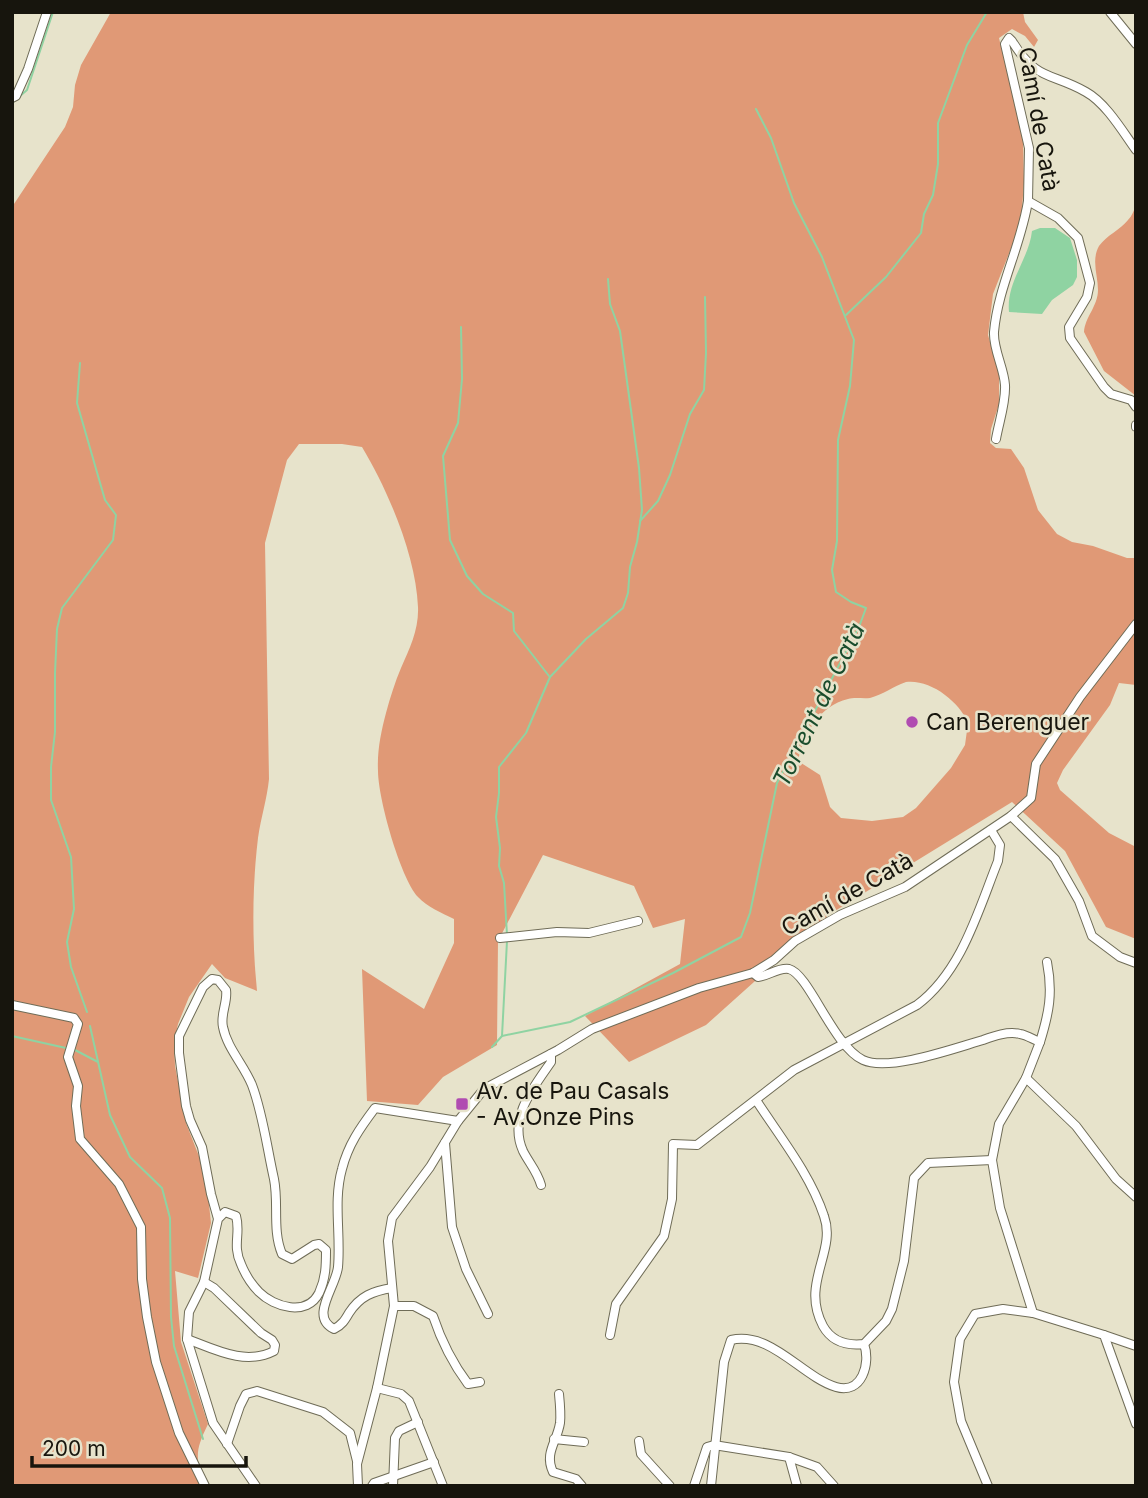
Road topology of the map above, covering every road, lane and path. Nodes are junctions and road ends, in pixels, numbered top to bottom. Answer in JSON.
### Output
{"nodes":[{"id":1,"x":47,"y":12,"type":"edge"},
{"id":2,"x":1111,"y":12,"type":"edge"},
{"id":3,"x":1136,"y":44,"type":"edge"},
{"id":4,"x":12,"y":98,"type":"edge"},
{"id":5,"x":1136,"y":150,"type":"edge"},
{"id":6,"x":1028,"y":201,"type":"junction"},
{"id":7,"x":1136,"y":407,"type":"edge"},
{"id":8,"x":996,"y":439,"type":"dead end"},
{"id":9,"x":1136,"y":624,"type":"edge"},
{"id":10,"x":1010,"y":816,"type":"junction"},
{"id":11,"x":991,"y":830,"type":"junction"},
{"id":12,"x":638,"y":920,"type":"dead end"},
{"id":13,"x":500,"y":938,"type":"dead end"},
{"id":14,"x":1047,"y":962,"type":"dead end"},
{"id":15,"x":1136,"y":963,"type":"edge"},
{"id":16,"x":753,"y":973,"type":"junction"},
{"id":17,"x":12,"y":1005,"type":"edge"},
{"id":18,"x":1040,"y":1042,"type":"junction"},
{"id":19,"x":842,"y":1044,"type":"junction"},
{"id":20,"x":551,"y":1054,"type":"junction"},
{"id":21,"x":1026,"y":1078,"type":"junction"},
{"id":22,"x":756,"y":1100,"type":"junction"},
{"id":23,"x":458,"y":1121,"type":"junction"},
{"id":24,"x":445,"y":1142,"type":"junction"},
{"id":25,"x":992,"y":1160,"type":"junction"},
{"id":26,"x":541,"y":1185,"type":"dead end"},
{"id":27,"x":1136,"y":1197,"type":"edge"},
{"id":28,"x":218,"y":1219,"type":"junction"},
{"id":29,"x":204,"y":1282,"type":"junction"},
{"id":30,"x":392,"y":1288,"type":"junction"},
{"id":31,"x":394,"y":1306,"type":"junction"},
{"id":32,"x":1033,"y":1313,"type":"junction"},
{"id":33,"x":488,"y":1314,"type":"dead end"},
{"id":34,"x":610,"y":1335,"type":"dead end"},
{"id":35,"x":1104,"y":1335,"type":"junction"},
{"id":36,"x":187,"y":1339,"type":"junction"},
{"id":37,"x":864,"y":1344,"type":"junction"},
{"id":38,"x":1136,"y":1346,"type":"edge"},
{"id":39,"x":480,"y":1382,"type":"dead end"},
{"id":40,"x":377,"y":1388,"type":"junction"},
{"id":41,"x":559,"y":1394,"type":"dead end"},
{"id":42,"x":418,"y":1422,"type":"junction"},
{"id":43,"x":1136,"y":1424,"type":"edge"},
{"id":44,"x":554,"y":1440,"type":"junction"},
{"id":45,"x":639,"y":1441,"type":"dead end"},
{"id":46,"x":584,"y":1442,"type":"dead end"},
{"id":47,"x":227,"y":1444,"type":"junction"},
{"id":48,"x":714,"y":1445,"type":"junction"},
{"id":49,"x":789,"y":1457,"type":"junction"},
{"id":50,"x":434,"y":1462,"type":"junction"},
{"id":51,"x":357,"y":1464,"type":"junction"},
{"id":52,"x":393,"y":1476,"type":"junction"},
{"id":53,"x":205,"y":1486,"type":"edge"},
{"id":54,"x":256,"y":1486,"type":"edge"},
{"id":55,"x":358,"y":1486,"type":"edge"},
{"id":56,"x":372,"y":1486,"type":"edge"},
{"id":57,"x":393,"y":1486,"type":"edge"},
{"id":58,"x":443,"y":1486,"type":"edge"},
{"id":59,"x":582,"y":1486,"type":"edge"},
{"id":60,"x":670,"y":1486,"type":"edge"},
{"id":61,"x":694,"y":1486,"type":"edge"},
{"id":62,"x":711,"y":1486,"type":"edge"},
{"id":63,"x":797,"y":1486,"type":"edge"},
{"id":64,"x":834,"y":1486,"type":"edge"},
{"id":65,"x":988,"y":1486,"type":"edge"}],
"edges":[{"from":1,"to":4,"type":"street"},
{"from":2,"to":3,"type":"street"},
{"from":5,"to":6,"type":"street","name":"Camí de Catà"},
{"from":6,"to":7,"type":"street","name":"Camí de Catà"},
{"from":6,"to":8,"type":"street"},
{"from":9,"to":10,"type":"street","name":"Camí de Catà"},
{"from":10,"to":11,"type":"street","name":"Camí de Catà"},
{"from":10,"to":15,"type":"street"},
{"from":11,"to":16,"type":"street","name":"Camí de Catà"},
{"from":11,"to":19,"type":"street"},
{"from":12,"to":13,"type":"street"},
{"from":14,"to":18,"type":"street"},
{"from":16,"to":19,"type":"street"},
{"from":16,"to":20,"type":"street","name":"Camí de Catà"},
{"from":17,"to":53,"type":"street"},
{"from":18,"to":19,"type":"street"},
{"from":18,"to":21,"type":"street"},
{"from":19,"to":22,"type":"street"},
{"from":20,"to":23,"type":"street","name":"Camí de Catà"},
{"from":20,"to":26,"type":"street"},
{"from":21,"to":25,"type":"street"},
{"from":21,"to":27,"type":"street"},
{"from":22,"to":34,"type":"street"},
{"from":22,"to":37,"type":"street"},
{"from":23,"to":24,"type":"street"},
{"from":23,"to":30,"type":"street"},
{"from":24,"to":30,"type":"street"},
{"from":24,"to":33,"type":"street"},
{"from":25,"to":32,"type":"street"},
{"from":25,"to":37,"type":"street"},
{"from":28,"to":28,"type":"street"},
{"from":28,"to":29,"type":"street"},
{"from":29,"to":36,"type":"street"},
{"from":29,"to":36,"type":"street"},
{"from":30,"to":31,"type":"street"},
{"from":31,"to":39,"type":"street"},
{"from":31,"to":40,"type":"street"},
{"from":32,"to":35,"type":"street"},
{"from":32,"to":65,"type":"street"},
{"from":35,"to":38,"type":"street"},
{"from":35,"to":43,"type":"street"},
{"from":36,"to":47,"type":"street"},
{"from":37,"to":48,"type":"street"},
{"from":40,"to":42,"type":"street"},
{"from":40,"to":51,"type":"street"},
{"from":41,"to":44,"type":"street"},
{"from":42,"to":50,"type":"street"},
{"from":42,"to":52,"type":"street"},
{"from":44,"to":46,"type":"street"},
{"from":44,"to":59,"type":"street"},
{"from":45,"to":60,"type":"street"},
{"from":47,"to":51,"type":"street"},
{"from":47,"to":54,"type":"street"},
{"from":48,"to":49,"type":"street"},
{"from":48,"to":61,"type":"street"},
{"from":48,"to":62,"type":"street"},
{"from":49,"to":63,"type":"street"},
{"from":49,"to":64,"type":"street"},
{"from":50,"to":52,"type":"street"},
{"from":50,"to":58,"type":"street"},
{"from":51,"to":55,"type":"street"},
{"from":52,"to":56,"type":"street"},
{"from":52,"to":57,"type":"street"}]}
